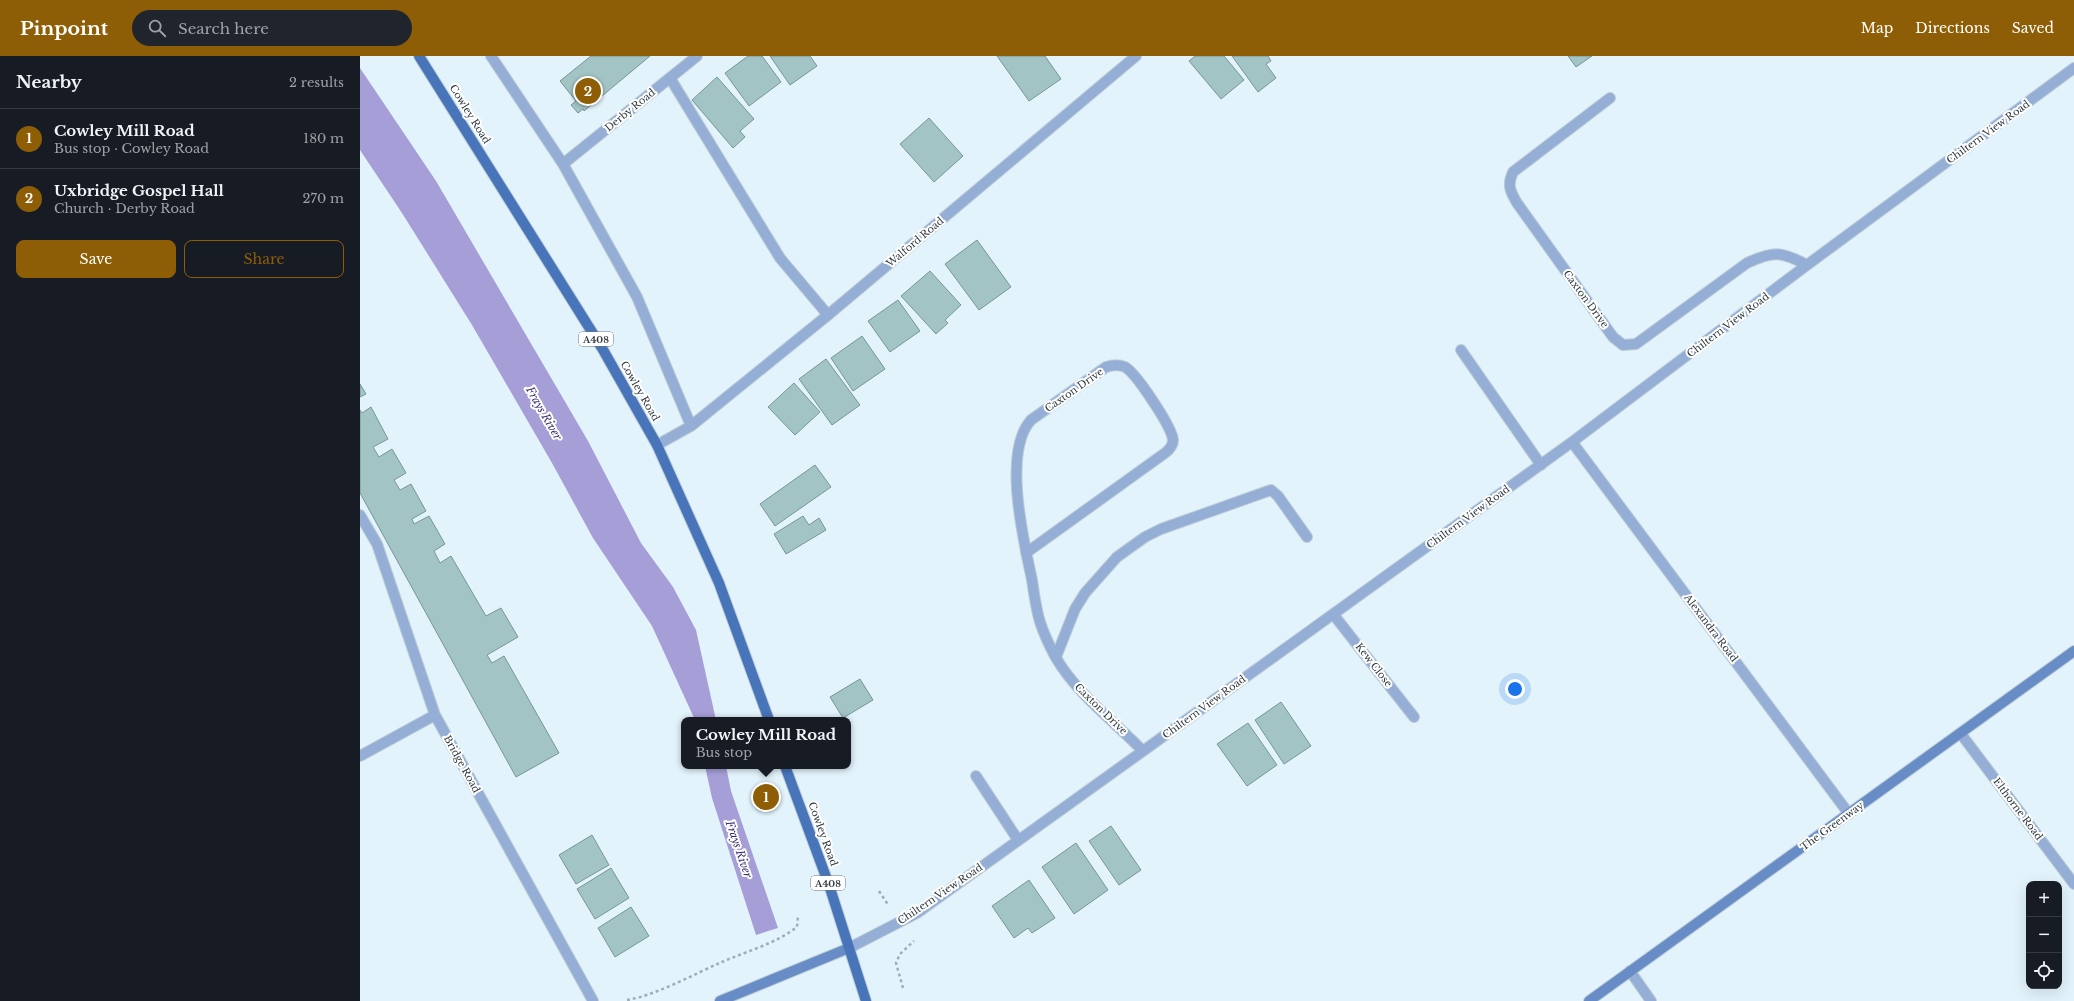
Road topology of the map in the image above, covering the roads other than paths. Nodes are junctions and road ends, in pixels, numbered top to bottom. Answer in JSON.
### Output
{"nodes":[{"id":1,"x":419,"y":56,"type":"edge"},
{"id":2,"x":491,"y":56,"type":"edge"},
{"id":3,"x":697,"y":56,"type":"edge"},
{"id":4,"x":1136,"y":56,"type":"edge"},
{"id":5,"x":2074,"y":68,"type":"edge"},
{"id":6,"x":670,"y":78,"type":"junction"},
{"id":7,"x":1610,"y":98,"type":"dead end"},
{"id":8,"x":562,"y":164,"type":"junction"},
{"id":9,"x":1807,"y":265,"type":"junction"},
{"id":10,"x":828,"y":315,"type":"junction"},
{"id":11,"x":1461,"y":350,"type":"dead end"},
{"id":12,"x":691,"y":426,"type":"junction"},
{"id":13,"x":1572,"y":442,"type":"junction"},
{"id":14,"x":657,"y":444,"type":"junction"},
{"id":15,"x":1542,"y":465,"type":"junction"},
{"id":16,"x":360,"y":515,"type":"edge"},
{"id":17,"x":1307,"y":537,"type":"dead end"},
{"id":18,"x":1026,"y":553,"type":"junction"},
{"id":19,"x":1333,"y":614,"type":"junction"},
{"id":20,"x":2074,"y":651,"type":"edge"},
{"id":21,"x":1056,"y":657,"type":"junction"},
{"id":22,"x":435,"y":715,"type":"junction"},
{"id":23,"x":768,"y":717,"type":"edge"},
{"id":24,"x":1414,"y":717,"type":"dead end"},
{"id":25,"x":1961,"y":734,"type":"junction"},
{"id":26,"x":1144,"y":751,"type":"junction"},
{"id":27,"x":360,"y":756,"type":"edge"},
{"id":28,"x":786,"y":769,"type":"edge"},
{"id":29,"x":976,"y":776,"type":"dead end"},
{"id":30,"x":1849,"y":814,"type":"junction"},
{"id":31,"x":1018,"y":840,"type":"junction"},
{"id":32,"x":2074,"y":884,"type":"edge"},
{"id":33,"x":849,"y":948,"type":"junction"},
{"id":34,"x":1630,"y":971,"type":"junction"},
{"id":35,"x":593,"y":1001,"type":"edge"},
{"id":36,"x":720,"y":1001,"type":"edge"},
{"id":37,"x":866,"y":1001,"type":"edge"},
{"id":38,"x":1588,"y":1001,"type":"edge"},
{"id":39,"x":1651,"y":1001,"type":"edge"}],
"edges":[{"from":1,"to":14,"type":"main road","name":"Cowley Road","number":"A408"},
{"from":2,"to":8,"type":"street"},
{"from":3,"to":6,"type":"street","name":"Derby Road"},
{"from":4,"to":10,"type":"street","name":"Walford Road"},
{"from":5,"to":9,"type":"street","name":"Chiltern View Road"},
{"from":6,"to":8,"type":"street","name":"Derby Road"},
{"from":6,"to":10,"type":"street"},
{"from":7,"to":9,"type":"street","name":"Caxton Drive"},
{"from":8,"to":12,"type":"street"},
{"from":9,"to":13,"type":"street","name":"Chiltern View Road"},
{"from":10,"to":12,"type":"street","name":"Walford Road"},
{"from":11,"to":15,"type":"street"},
{"from":12,"to":14,"type":"street","name":"Walford Road"},
{"from":13,"to":15,"type":"street","name":"Chiltern View Road"},
{"from":13,"to":30,"type":"street","name":"Alexandra Road"},
{"from":14,"to":23,"type":"main road","name":"Cowley Road","number":"A408"},
{"from":15,"to":19,"type":"street","name":"Chiltern View Road"},
{"from":16,"to":22,"type":"street","name":"Bridge Road"},
{"from":17,"to":21,"type":"street"},
{"from":18,"to":18,"type":"street","name":"Caxton Drive"},
{"from":18,"to":21,"type":"street","name":"Caxton Drive"},
{"from":19,"to":24,"type":"street","name":"Kew Close"},
{"from":19,"to":26,"type":"street","name":"Chiltern View Road"},
{"from":20,"to":25,"type":"street","name":"The Greenway"},
{"from":21,"to":26,"type":"street","name":"Caxton Drive"},
{"from":22,"to":27,"type":"street"},
{"from":22,"to":35,"type":"street","name":"Bridge Road"},
{"from":25,"to":30,"type":"street","name":"The Greenway"},
{"from":25,"to":32,"type":"street","name":"Elthorne Road"},
{"from":26,"to":31,"type":"street","name":"Chiltern View Road"},
{"from":28,"to":33,"type":"main road","name":"Cowley Road","number":"A408"},
{"from":29,"to":31,"type":"street"},
{"from":30,"to":34,"type":"street","name":"The Greenway"},
{"from":31,"to":33,"type":"street","name":"Chiltern View Road"},
{"from":33,"to":36,"type":"street"},
{"from":33,"to":37,"type":"main road","name":"Cowley Road","number":"A408"},
{"from":34,"to":38,"type":"street","name":"The Greenway"},
{"from":34,"to":39,"type":"street"}]}
